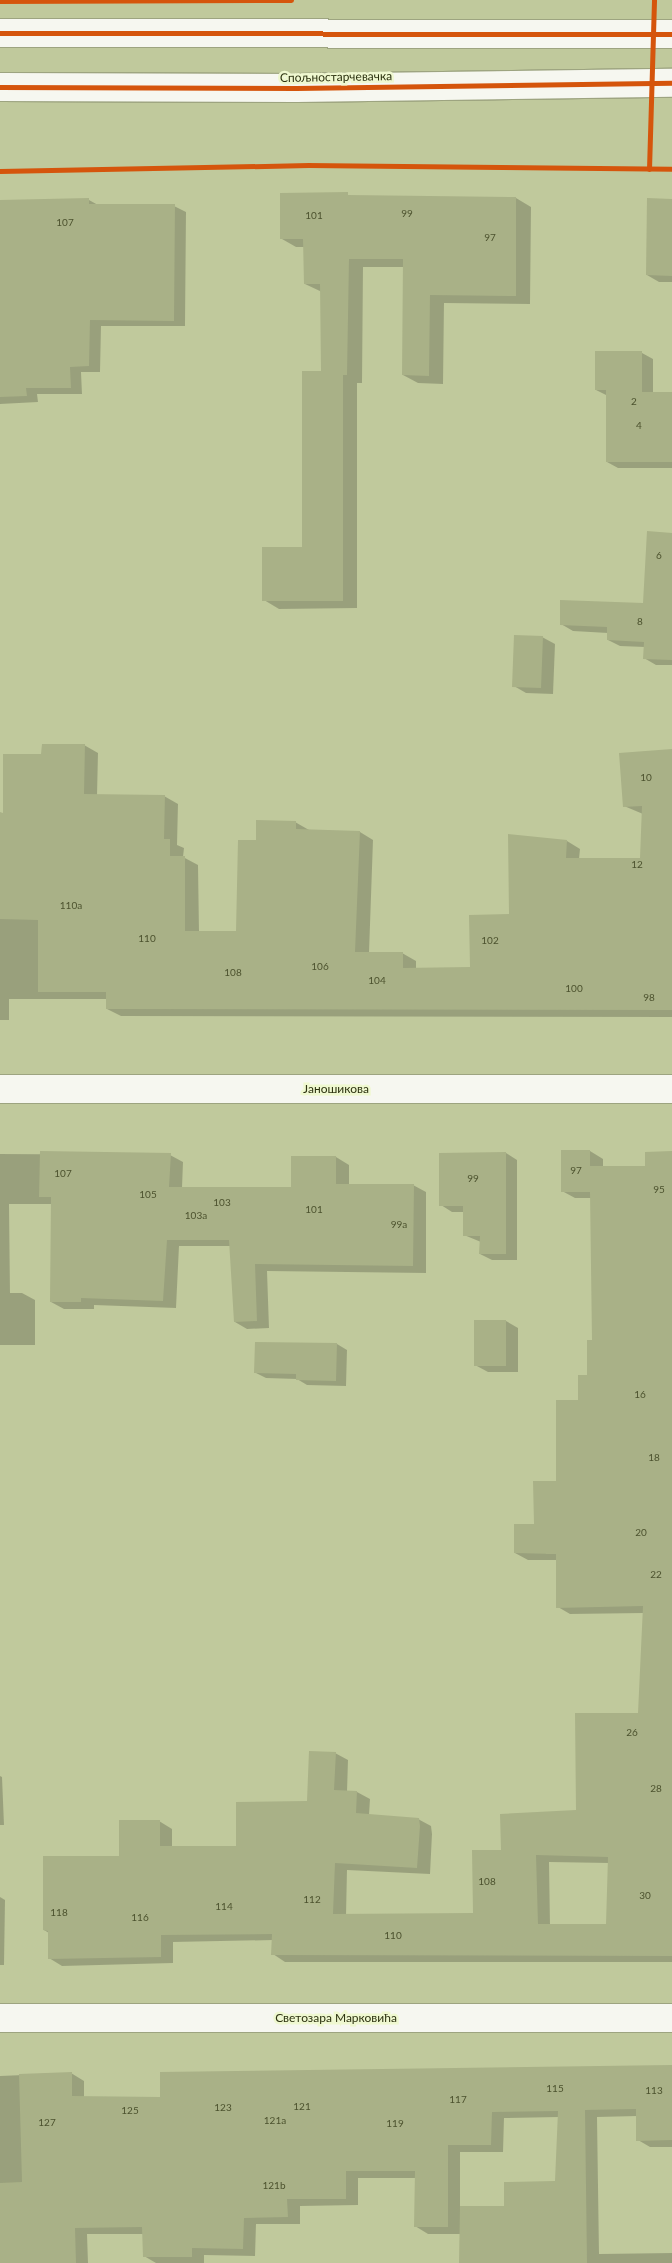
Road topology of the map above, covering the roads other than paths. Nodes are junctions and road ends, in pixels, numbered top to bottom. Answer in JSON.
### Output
{"nodes":[{"id":1,"x":0,"y":33,"type":"edge"},
{"id":2,"x":672,"y":34,"type":"edge"},
{"id":3,"x":672,"y":83,"type":"edge"},
{"id":4,"x":0,"y":87,"type":"edge"},
{"id":5,"x":0,"y":1089,"type":"edge"},
{"id":6,"x":672,"y":1089,"type":"edge"},
{"id":7,"x":0,"y":2018,"type":"edge"},
{"id":8,"x":672,"y":2018,"type":"edge"}],
"edges":[{"from":1,"to":2,"type":"street"},
{"from":3,"to":4,"type":"street","name":"Спољностарчевачка"},
{"from":5,"to":6,"type":"street","name":"Јаношикова"},
{"from":7,"to":8,"type":"street","name":"Светозара Марковића"}]}
